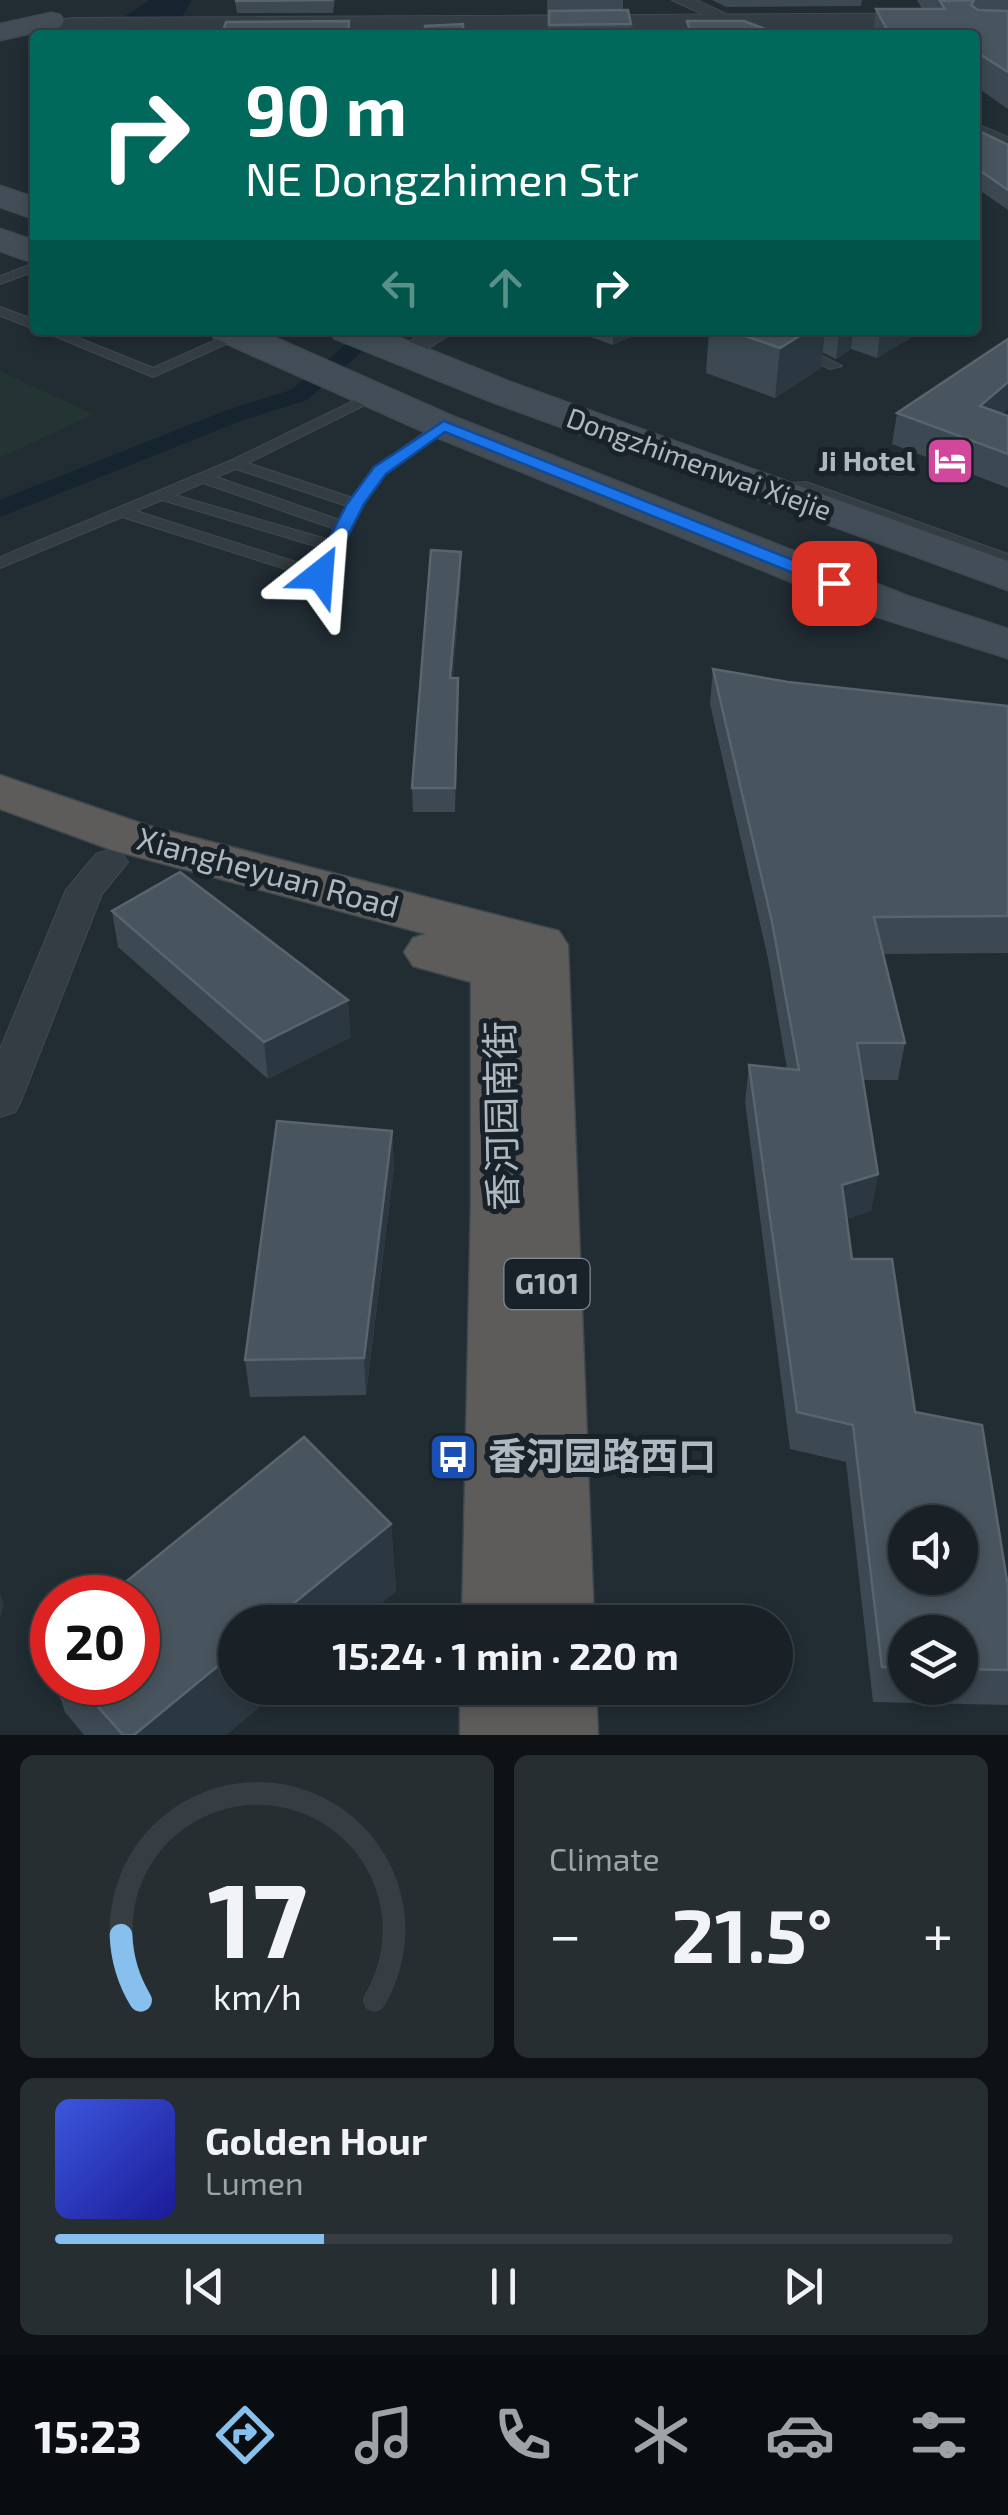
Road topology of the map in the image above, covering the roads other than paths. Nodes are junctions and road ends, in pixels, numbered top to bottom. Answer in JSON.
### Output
{"nodes":[{"id":1,"x":681,"y":0,"type":"edge"},
{"id":2,"x":887,"y":12,"type":"edge"},
{"id":3,"x":1008,"y":17,"type":"edge"},
{"id":4,"x":62,"y":19,"type":"edge"},
{"id":5,"x":721,"y":19,"type":"junction"},
{"id":6,"x":750,"y":30,"type":"edge"},
{"id":7,"x":909,"y":30,"type":"edge"},
{"id":8,"x":0,"y":32,"type":"edge"},
{"id":9,"x":0,"y":40,"type":"edge"},
{"id":10,"x":980,"y":131,"type":"edge"},
{"id":11,"x":1008,"y":144,"type":"edge"},
{"id":12,"x":0,"y":196,"type":"edge"},
{"id":13,"x":30,"y":207,"type":"edge"},
{"id":14,"x":0,"y":238,"type":"edge"},
{"id":15,"x":30,"y":251,"type":"edge"},
{"id":16,"x":30,"y":269,"type":"edge"},
{"id":17,"x":0,"y":280,"type":"edge"},
{"id":18,"x":0,"y":311,"type":"edge"},
{"id":19,"x":30,"y":323,"type":"edge"},
{"id":20,"x":59,"y":335,"type":"edge"},
{"id":21,"x":229,"y":335,"type":"edge"},
{"id":22,"x":238,"y":335,"type":"edge"},
{"id":23,"x":359,"y":335,"type":"edge"},
{"id":24,"x":436,"y":335,"type":"edge"},
{"id":25,"x":770,"y":335,"type":"edge"},
{"id":26,"x":403,"y":354,"type":"junction"},
{"id":27,"x":835,"y":366,"type":"dead end"},
{"id":28,"x":360,"y":387,"type":"junction"},
{"id":29,"x":504,"y":393,"type":"junction"},
{"id":30,"x":444,"y":426,"type":"junction"},
{"id":31,"x":235,"y":464,"type":"junction"},
{"id":32,"x":203,"y":478,"type":"junction"},
{"id":33,"x":771,"y":490,"type":"junction"},
{"id":34,"x":163,"y":496,"type":"junction"},
{"id":35,"x":356,"y":504,"type":"junction"},
{"id":36,"x":122,"y":512,"type":"junction"},
{"id":37,"x":345,"y":527,"type":"junction"},
{"id":38,"x":334,"y":546,"type":"junction"},
{"id":39,"x":1008,"y":559,"type":"edge"},
{"id":40,"x":0,"y":563,"type":"edge"},
{"id":41,"x":1008,"y":576,"type":"edge"},
{"id":42,"x":1008,"y":644,"type":"edge"},
{"id":43,"x":0,"y":791,"type":"edge"},
{"id":44,"x":0,"y":819,"type":"edge"},
{"id":45,"x":109,"y":862,"type":"junction"},
{"id":46,"x":519,"y":958,"type":"junction"},
{"id":47,"x":0,"y":1102,"type":"edge"},
{"id":48,"x":502,"y":1605,"type":"edge"},
{"id":49,"x":553,"y":1605,"type":"edge"},
{"id":50,"x":502,"y":1705,"type":"edge"},
{"id":51,"x":555,"y":1705,"type":"edge"},
{"id":52,"x":502,"y":1735,"type":"edge"},
{"id":53,"x":556,"y":1735,"type":"edge"}],
"edges":[{"from":1,"to":5,"type":"street"},
{"from":2,"to":3,"type":"street"},
{"from":2,"to":5,"type":"street"},
{"from":2,"to":7,"type":"lane"},
{"from":4,"to":5,"type":"street"},
{"from":4,"to":8,"type":"main road"},
{"from":4,"to":9,"type":"main road"},
{"from":5,"to":6,"type":"street"},
{"from":10,"to":11,"type":"street"},
{"from":12,"to":13,"type":"main road"},
{"from":14,"to":15,"type":"main road"},
{"from":16,"to":17,"type":"lane"},
{"from":18,"to":19,"type":"lane"},
{"from":20,"to":21,"type":"lane"},
{"from":22,"to":28,"type":"main road"},
{"from":23,"to":26,"type":"main road","name":"Dongzhimenwai Xiejie"},
{"from":24,"to":26,"type":"street"},
{"from":25,"to":27,"type":"lane"},
{"from":26,"to":29,"type":"main road","name":"Dongzhimenwai Xiejie"},
{"from":28,"to":30,"type":"main road"},
{"from":28,"to":31,"type":"lane"},
{"from":29,"to":30,"type":"main road"},
{"from":29,"to":33,"type":"main road","name":"Dongzhimenwai Xiejie"},
{"from":30,"to":35,"type":"lane"},
{"from":30,"to":42,"type":"main road"},
{"from":31,"to":32,"type":"lane"},
{"from":31,"to":35,"type":"lane"},
{"from":32,"to":34,"type":"lane"},
{"from":32,"to":37,"type":"lane"},
{"from":33,"to":39,"type":"lane"},
{"from":33,"to":41,"type":"main road","name":"Dongzhimenwai Xiejie"},
{"from":34,"to":36,"type":"lane"},
{"from":34,"to":38,"type":"lane"},
{"from":35,"to":37,"type":"lane"},
{"from":36,"to":38,"type":"lane"},
{"from":36,"to":40,"type":"lane"},
{"from":37,"to":38,"type":"lane"},
{"from":43,"to":46,"type":"highway","name":"Xiangheyuan Road"},
{"from":44,"to":45,"type":"highway"},
{"from":45,"to":46,"type":"highway"},
{"from":45,"to":47,"type":"street"},
{"from":46,"to":48,"type":"highway","name":"香河园南街","number":"G101"},
{"from":46,"to":49,"type":"highway","number":"G101"},
{"from":50,"to":52,"type":"highway"},
{"from":51,"to":53,"type":"highway"}]}
